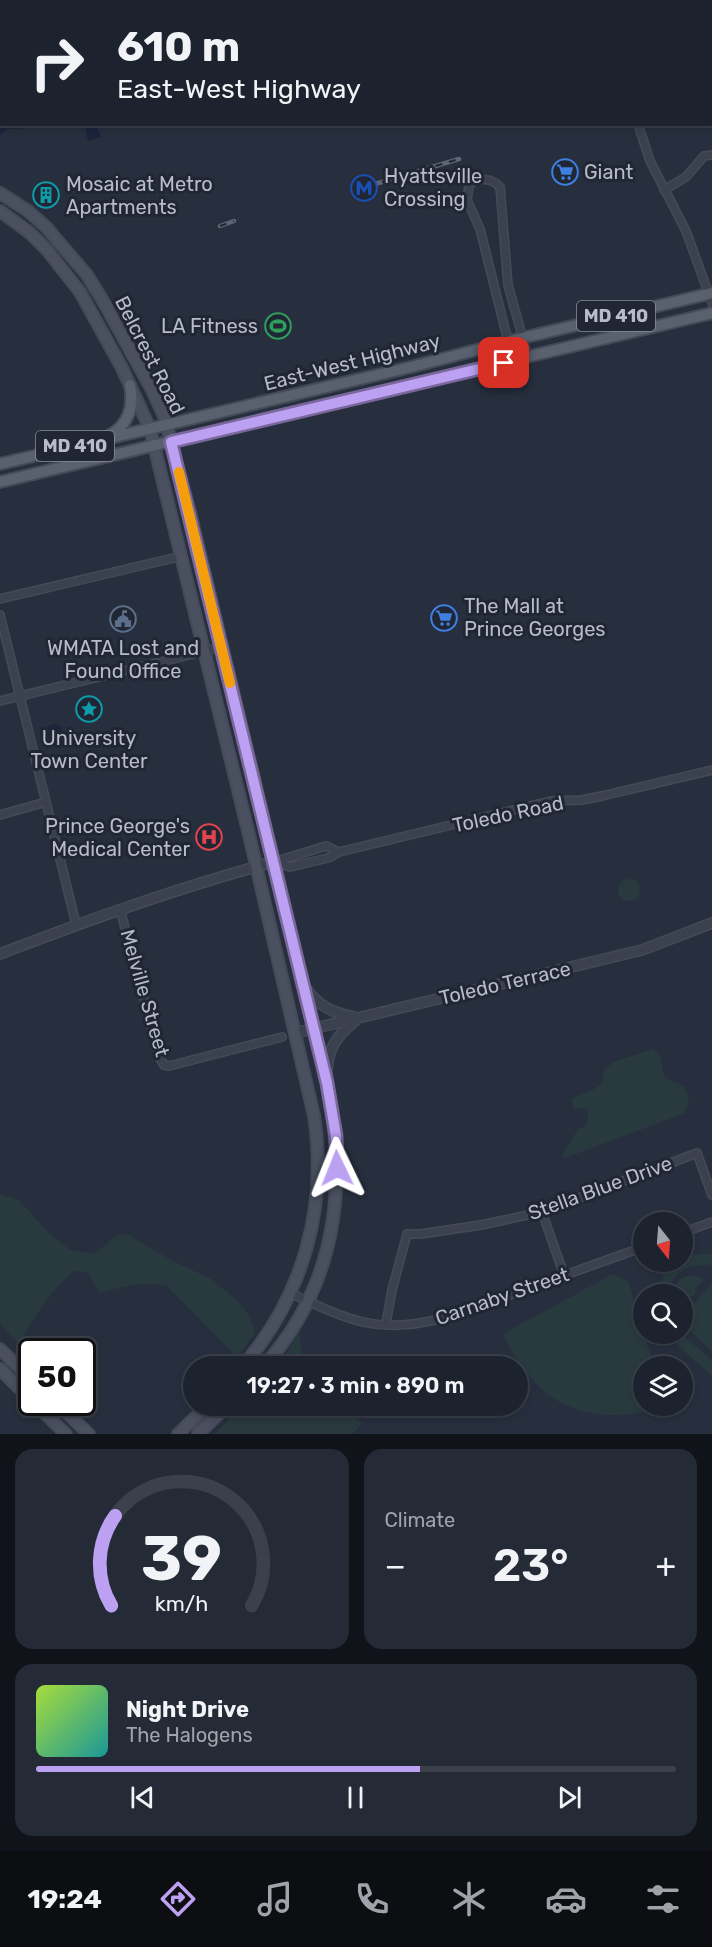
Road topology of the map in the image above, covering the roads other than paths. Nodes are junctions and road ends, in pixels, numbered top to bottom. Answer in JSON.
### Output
{"nodes":[{"id":1,"x":639,"y":126,"type":"edge"},
{"id":2,"x":712,"y":154,"type":"edge"},
{"id":3,"x":664,"y":190,"type":"junction"},
{"id":4,"x":0,"y":194,"type":"edge"},
{"id":5,"x":0,"y":211,"type":"edge"},
{"id":6,"x":711,"y":296,"type":"edge"},
{"id":7,"x":712,"y":313,"type":"edge"},
{"id":8,"x":522,"y":338,"type":"junction"},
{"id":9,"x":508,"y":342,"type":"junction"},
{"id":10,"x":528,"y":357,"type":"junction"},
{"id":11,"x":513,"y":361,"type":"junction"},
{"id":12,"x":130,"y":385,"type":"junction"},
{"id":13,"x":166,"y":425,"type":"junction"},
{"id":14,"x":150,"y":429,"type":"junction"},
{"id":15,"x":99,"y":441,"type":"junction"},
{"id":16,"x":171,"y":442,"type":"junction"},
{"id":17,"x":154,"y":446,"type":"junction"},
{"id":18,"x":0,"y":464,"type":"edge"},
{"id":19,"x":0,"y":482,"type":"edge"},
{"id":20,"x":182,"y":556,"type":"junction"},
{"id":21,"x":0,"y":599,"type":"edge"},
{"id":22,"x":0,"y":615,"type":"edge"},
{"id":23,"x":222,"y":647,"type":"junction"},
{"id":24,"x":205,"y":651,"type":"junction"},
{"id":25,"x":19,"y":695,"type":"junction"},
{"id":26,"x":0,"y":700,"type":"edge"},
{"id":27,"x":712,"y":770,"type":"edge"},
{"id":28,"x":46,"y":802,"type":"junction"},
{"id":29,"x":0,"y":815,"type":"edge"},
{"id":30,"x":339,"y":852,"type":"junction"},
{"id":31,"x":273,"y":862,"type":"junction"},
{"id":32,"x":256,"y":867,"type":"junction"},
{"id":33,"x":120,"y":909,"type":"junction"},
{"id":34,"x":712,"y":923,"type":"edge"},
{"id":35,"x":76,"y":924,"type":"junction"},
{"id":36,"x":0,"y":954,"type":"edge"},
{"id":37,"x":303,"y":984,"type":"junction"},
{"id":38,"x":359,"y":1018,"type":"junction"},
{"id":39,"x":314,"y":1029,"type":"junction"},
{"id":40,"x":296,"y":1033,"type":"junction"},
{"id":41,"x":282,"y":1037,"type":"dead end"},
{"id":42,"x":327,"y":1083,"type":"junction"},
{"id":43,"x":712,"y":1196,"type":"edge"},
{"id":44,"x":542,"y":1212,"type":"junction"},
{"id":45,"x":712,"y":1222,"type":"edge"},
{"id":46,"x":693,"y":1229,"type":"edge"},
{"id":47,"x":633,"y":1251,"type":"edge"},
{"id":48,"x":564,"y":1275,"type":"junction"},
{"id":49,"x":290,"y":1293,"type":"junction"},
{"id":50,"x":308,"y":1301,"type":"junction"},
{"id":51,"x":386,"y":1324,"type":"junction"},
{"id":52,"x":0,"y":1349,"type":"edge"},
{"id":53,"x":251,"y":1356,"type":"edge"},
{"id":54,"x":272,"y":1356,"type":"edge"},
{"id":55,"x":18,"y":1366,"type":"edge"},
{"id":56,"x":0,"y":1369,"type":"edge"},
{"id":57,"x":18,"y":1388,"type":"edge"},
{"id":58,"x":47,"y":1416,"type":"edge"},
{"id":59,"x":70,"y":1416,"type":"edge"},
{"id":60,"x":197,"y":1416,"type":"edge"},
{"id":61,"x":217,"y":1416,"type":"edge"},
{"id":62,"x":66,"y":1434,"type":"edge"},
{"id":63,"x":89,"y":1434,"type":"edge"},
{"id":64,"x":178,"y":1434,"type":"edge"},
{"id":65,"x":198,"y":1434,"type":"edge"}],
"edges":[{"from":1,"to":3,"type":"street"},
{"from":2,"to":3,"type":"street"},
{"from":3,"to":6,"type":"street"},
{"from":4,"to":13,"type":"main road","name":"Belcrest Road"},
{"from":5,"to":12,"type":"main road","name":"Belcrest Road"},
{"from":6,"to":8,"type":"main road","name":"East-West Highway","number":"MD 410"},
{"from":7,"to":10,"type":"main road","name":"East-West Highway","number":"MD 410"},
{"from":8,"to":9,"type":"main road","name":"East-West Highway","number":"MD 410"},
{"from":8,"to":9,"type":"street"},
{"from":8,"to":10,"type":"street"},
{"from":9,"to":11,"type":"street"},
{"from":9,"to":13,"type":"main road","name":"East-West Highway","number":"MD 410"},
{"from":10,"to":11,"type":"main road","name":"East-West Highway","number":"MD 410"},
{"from":11,"to":16,"type":"main road","name":"East-West Highway","number":"MD 410"},
{"from":12,"to":14,"type":"main road","name":"Belcrest Road"},
{"from":12,"to":15,"type":"main road"},
{"from":13,"to":14,"type":"main road","name":"East-West Highway","number":"MD 410"},
{"from":13,"to":16,"type":"main road","name":"Belcrest Road"},
{"from":14,"to":15,"type":"main road","name":"East-West Highway","number":"MD 410"},
{"from":14,"to":17,"type":"main road","name":"Belcrest Road"},
{"from":15,"to":18,"type":"main road","name":"East-West Highway","number":"MD 410"},
{"from":16,"to":17,"type":"main road","name":"East-West Highway","number":"MD 410"},
{"from":16,"to":23,"type":"main road","name":"Belcrest Road"},
{"from":17,"to":19,"type":"main road","name":"East-West Highway","number":"MD 410"},
{"from":17,"to":20,"type":"main road","name":"Belcrest Road"},
{"from":20,"to":21,"type":"street"},
{"from":20,"to":24,"type":"main road","name":"Belcrest Road"},
{"from":22,"to":25,"type":"street"},
{"from":23,"to":24,"type":"street"},
{"from":23,"to":31,"type":"main road","name":"Belcrest Road"},
{"from":24,"to":25,"type":"street"},
{"from":24,"to":32,"type":"main road","name":"Belcrest Road"},
{"from":25,"to":26,"type":"street"},
{"from":25,"to":28,"type":"street"},
{"from":27,"to":30,"type":"street","name":"Toledo Road"},
{"from":28,"to":29,"type":"street"},
{"from":28,"to":35,"type":"street"},
{"from":30,"to":31,"type":"street","name":"Toledo Road"},
{"from":30,"to":31,"type":"street","name":"Toledo Road"},
{"from":31,"to":32,"type":"street","name":"Toledo Road"},
{"from":31,"to":37,"type":"main road","name":"Belcrest Road"},
{"from":32,"to":33,"type":"street","name":"Toledo Road"},
{"from":32,"to":40,"type":"main road","name":"Belcrest Road"},
{"from":33,"to":35,"type":"street","name":"Toledo Road"},
{"from":33,"to":41,"type":"street","name":"Melville Street"},
{"from":34,"to":38,"type":"street","name":"Toledo Terrace"},
{"from":35,"to":36,"type":"street","name":"Toledo Road"},
{"from":37,"to":38,"type":"street"},
{"from":37,"to":39,"type":"main road","name":"Belcrest Road"},
{"from":38,"to":39,"type":"street","name":"Toledo Terrace"},
{"from":38,"to":42,"type":"street"},
{"from":39,"to":40,"type":"street","name":"Toledo Terrace"},
{"from":39,"to":42,"type":"main road","name":"Belcrest Road"},
{"from":40,"to":49,"type":"main road","name":"Belcrest Road"},
{"from":42,"to":50,"type":"main road","name":"Belcrest Road"},
{"from":43,"to":44,"type":"street","name":"Stella Blue Drive"},
{"from":44,"to":48,"type":"street"},
{"from":44,"to":51,"type":"street","name":"Stella Blue Drive"},
{"from":45,"to":46,"type":"street"},
{"from":47,"to":48,"type":"street","name":"Carnaby Street"},
{"from":48,"to":51,"type":"street","name":"Carnaby Street"},
{"from":49,"to":50,"type":"street","name":"Carnaby Street"},
{"from":49,"to":53,"type":"main road","name":"Belcrest Road"},
{"from":50,"to":51,"type":"street","name":"Carnaby Street"},
{"from":50,"to":54,"type":"main road","name":"Belcrest Road"},
{"from":52,"to":55,"type":"main road"},
{"from":56,"to":57,"type":"main road"},
{"from":58,"to":62,"type":"main road"},
{"from":59,"to":63,"type":"main road"},
{"from":60,"to":64,"type":"main road"},
{"from":61,"to":65,"type":"main road"}]}
